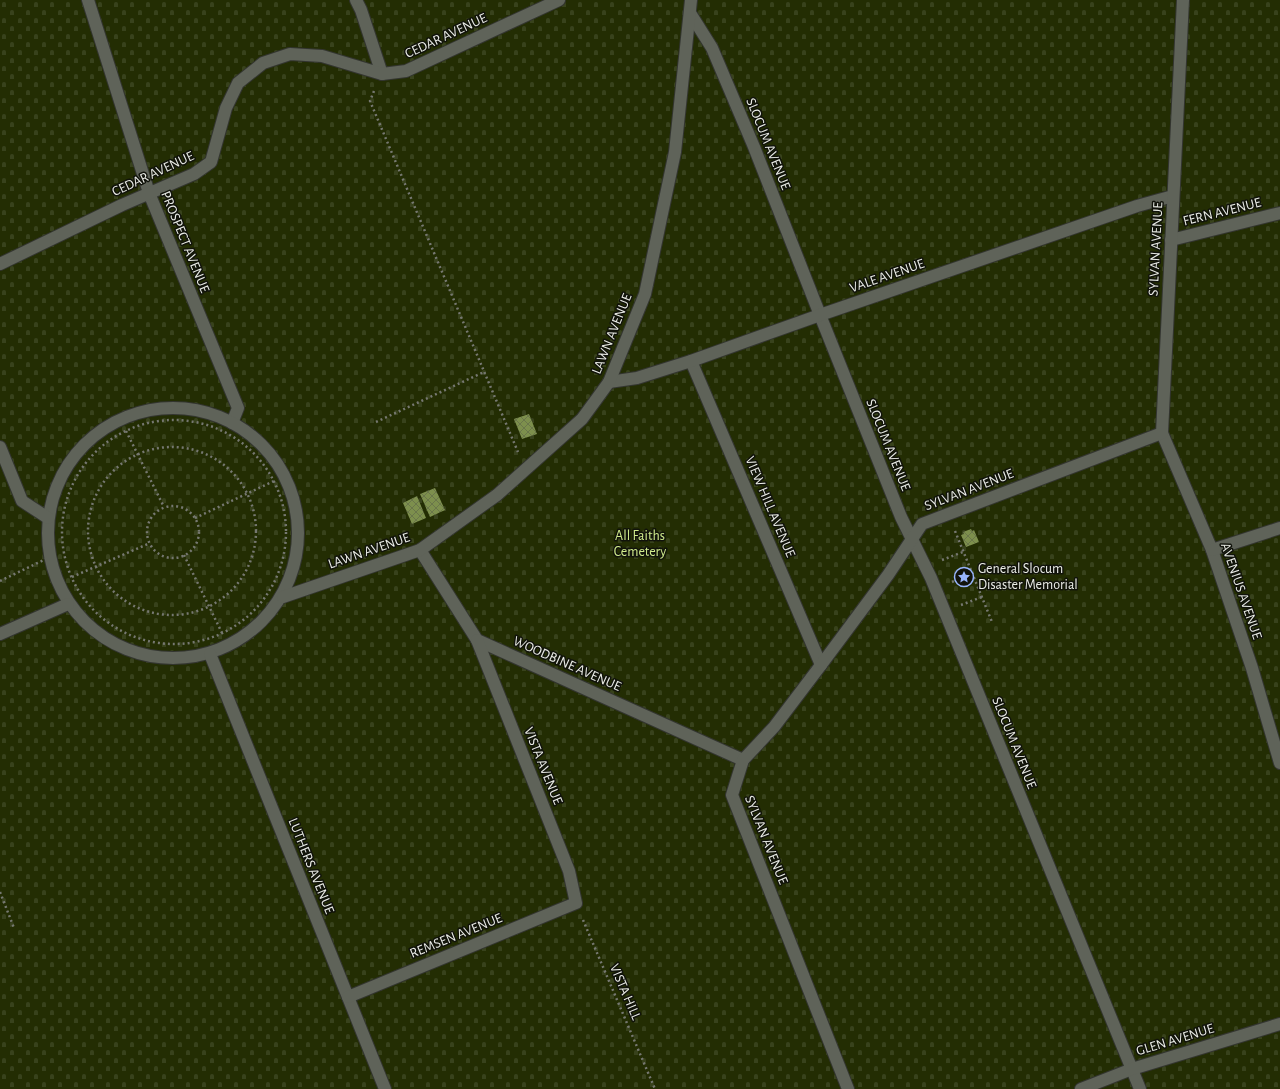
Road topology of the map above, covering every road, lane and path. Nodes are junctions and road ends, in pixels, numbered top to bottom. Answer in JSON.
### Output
{"nodes":[{"id":1,"x":88,"y":0,"type":"edge"},
{"id":2,"x":356,"y":0,"type":"edge"},
{"id":3,"x":559,"y":0,"type":"edge"},
{"id":4,"x":691,"y":0,"type":"edge"},
{"id":5,"x":1183,"y":0,"type":"edge"},
{"id":6,"x":690,"y":13,"type":"junction"},
{"id":7,"x":382,"y":74,"type":"junction"},
{"id":8,"x":149,"y":193,"type":"junction"},
{"id":9,"x":1173,"y":196,"type":"junction"},
{"id":10,"x":1280,"y":213,"type":"edge"},
{"id":11,"x":1171,"y":240,"type":"junction"},
{"id":12,"x":0,"y":264,"type":"edge"},
{"id":13,"x":820,"y":315,"type":"junction"},
{"id":14,"x":691,"y":361,"type":"junction"},
{"id":15,"x":484,"y":372,"type":"junction"},
{"id":16,"x":609,"y":382,"type":"junction"},
{"id":17,"x":376,"y":422,"type":"dead end"},
{"id":18,"x":232,"y":423,"type":"junction"},
{"id":19,"x":126,"y":431,"type":"junction"},
{"id":20,"x":1162,"y":433,"type":"junction"},
{"id":21,"x":0,"y":447,"type":"edge"},
{"id":22,"x":138,"y":454,"type":"junction"},
{"id":23,"x":526,"y":470,"type":"junction"},
{"id":24,"x":274,"y":481,"type":"junction"},
{"id":25,"x":248,"y":494,"type":"junction"},
{"id":26,"x":164,"y":507,"type":"junction"},
{"id":27,"x":48,"y":518,"type":"junction"},
{"id":28,"x":195,"y":518,"type":"junction"},
{"id":29,"x":953,"y":525,"type":"dead end"},
{"id":30,"x":1280,"y":528,"type":"edge"},
{"id":31,"x":912,"y":539,"type":"junction"},
{"id":32,"x":150,"y":543,"type":"junction"},
{"id":33,"x":420,"y":550,"type":"junction"},
{"id":34,"x":1212,"y":550,"type":"junction"},
{"id":35,"x":963,"y":552,"type":"junction"},
{"id":36,"x":184,"y":555,"type":"junction"},
{"id":37,"x":48,"y":558,"type":"junction"},
{"id":38,"x":939,"y":561,"type":"dead end"},
{"id":39,"x":96,"y":567,"type":"junction"},
{"id":40,"x":72,"y":577,"type":"junction"},
{"id":41,"x":0,"y":580,"type":"edge"},
{"id":42,"x":283,"y":597,"type":"junction"},
{"id":43,"x":982,"y":597,"type":"junction"},
{"id":44,"x":68,"y":604,"type":"junction"},
{"id":45,"x":210,"y":607,"type":"junction"},
{"id":46,"x":957,"y":607,"type":"dead end"},
{"id":47,"x":992,"y":622,"type":"dead end"},
{"id":48,"x":222,"y":633,"type":"junction"},
{"id":49,"x":0,"y":634,"type":"edge"},
{"id":50,"x":477,"y":640,"type":"junction"},
{"id":51,"x":210,"y":654,"type":"junction"},
{"id":52,"x":822,"y":665,"type":"junction"},
{"id":53,"x":743,"y":760,"type":"junction"},
{"id":54,"x":1280,"y":763,"type":"edge"},
{"id":55,"x":0,"y":892,"type":"edge"},
{"id":56,"x":576,"y":903,"type":"junction"},
{"id":57,"x":14,"y":928,"type":"dead end"},
{"id":58,"x":348,"y":997,"type":"junction"},
{"id":59,"x":1280,"y":1024,"type":"edge"},
{"id":60,"x":1132,"y":1069,"type":"junction"},
{"id":61,"x":385,"y":1089,"type":"edge"},
{"id":62,"x":655,"y":1089,"type":"edge"},
{"id":63,"x":848,"y":1089,"type":"edge"},
{"id":64,"x":1081,"y":1089,"type":"edge"},
{"id":65,"x":1140,"y":1089,"type":"edge"}],
"edges":[{"from":1,"to":8,"type":"lane","name":"PROSPECT AVENUE"},
{"from":2,"to":7,"type":"lane"},
{"from":3,"to":7,"type":"lane","name":"CEDAR AVENUE"},
{"from":4,"to":6,"type":"lane","name":"LAWN AVENUE"},
{"from":5,"to":9,"type":"lane","name":"SYLVAN AVENUE"},
{"from":6,"to":13,"type":"lane","name":"SLOCUM AVENUE"},
{"from":6,"to":16,"type":"lane","name":"LAWN AVENUE"},
{"from":7,"to":8,"type":"lane","name":"CEDAR AVENUE"},
{"from":7,"to":15,"type":"path"},
{"from":8,"to":12,"type":"lane","name":"CEDAR AVENUE"},
{"from":8,"to":18,"type":"lane","name":"PROSPECT AVENUE"},
{"from":9,"to":11,"type":"lane","name":"SYLVAN AVENUE"},
{"from":9,"to":13,"type":"lane","name":"VALE AVENUE"},
{"from":10,"to":11,"type":"lane","name":"FERN AVENUE"},
{"from":11,"to":20,"type":"lane","name":"SYLVAN AVENUE"},
{"from":13,"to":14,"type":"lane","name":"VALE AVENUE"},
{"from":13,"to":31,"type":"lane","name":"SLOCUM AVENUE"},
{"from":14,"to":16,"type":"lane","name":"VALE AVENUE"},
{"from":14,"to":52,"type":"lane","name":"VIEW HILL AVENUE"},
{"from":15,"to":17,"type":"path"},
{"from":15,"to":23,"type":"path"},
{"from":16,"to":23,"type":"lane","name":"LAWN AVENUE"},
{"from":18,"to":27,"type":"lane"},
{"from":18,"to":42,"type":"lane"},
{"from":19,"to":22,"type":"path"},
{"from":19,"to":24,"type":"path"},
{"from":19,"to":40,"type":"path"},
{"from":20,"to":31,"type":"lane","name":"SYLVAN AVENUE"},
{"from":20,"to":34,"type":"lane","name":"AVENIUS AVENUE"},
{"from":21,"to":27,"type":"lane"},
{"from":22,"to":25,"type":"path"},
{"from":22,"to":26,"type":"path"},
{"from":22,"to":39,"type":"path"},
{"from":23,"to":33,"type":"lane","name":"LAWN AVENUE"},
{"from":24,"to":25,"type":"path"},
{"from":24,"to":48,"type":"path"},
{"from":25,"to":28,"type":"path"},
{"from":25,"to":45,"type":"path"},
{"from":26,"to":28,"type":"path"},
{"from":26,"to":32,"type":"path"},
{"from":27,"to":37,"type":"lane"},
{"from":28,"to":36,"type":"path"},
{"from":29,"to":35,"type":"path"},
{"from":30,"to":34,"type":"lane"},
{"from":31,"to":52,"type":"lane","name":"SYLVAN AVENUE"},
{"from":31,"to":60,"type":"lane","name":"SLOCUM AVENUE"},
{"from":32,"to":36,"type":"path"},
{"from":32,"to":39,"type":"path"},
{"from":33,"to":42,"type":"lane","name":"LAWN AVENUE"},
{"from":33,"to":50,"type":"lane"},
{"from":34,"to":54,"type":"lane","name":"AVENIUS AVENUE"},
{"from":35,"to":38,"type":"path"},
{"from":35,"to":43,"type":"path"},
{"from":36,"to":45,"type":"path"},
{"from":37,"to":41,"type":"path"},
{"from":37,"to":44,"type":"lane"},
{"from":39,"to":40,"type":"path"},
{"from":39,"to":45,"type":"path"},
{"from":40,"to":48,"type":"path"},
{"from":42,"to":51,"type":"lane"},
{"from":43,"to":46,"type":"path"},
{"from":43,"to":47,"type":"path"},
{"from":44,"to":49,"type":"lane"},
{"from":44,"to":51,"type":"lane"},
{"from":45,"to":48,"type":"path"},
{"from":50,"to":53,"type":"lane","name":"WOODBINE AVENUE"},
{"from":50,"to":56,"type":"lane","name":"VISTA AVENUE"},
{"from":51,"to":58,"type":"lane","name":"LUTHERS AVENUE"},
{"from":52,"to":53,"type":"lane","name":"SYLVAN AVENUE"},
{"from":53,"to":63,"type":"lane","name":"SYLVAN AVENUE"},
{"from":55,"to":57,"type":"path"},
{"from":56,"to":58,"type":"lane","name":"REMSEN AVENUE"},
{"from":56,"to":62,"type":"path","name":"VISTA HILL"},
{"from":58,"to":61,"type":"lane","name":"LUTHERS AVENUE"},
{"from":59,"to":60,"type":"lane","name":"GLEN AVENUE"},
{"from":60,"to":64,"type":"lane","name":"GLEN AVENUE"},
{"from":60,"to":65,"type":"lane","name":"SLOCUM AVENUE"}]}
